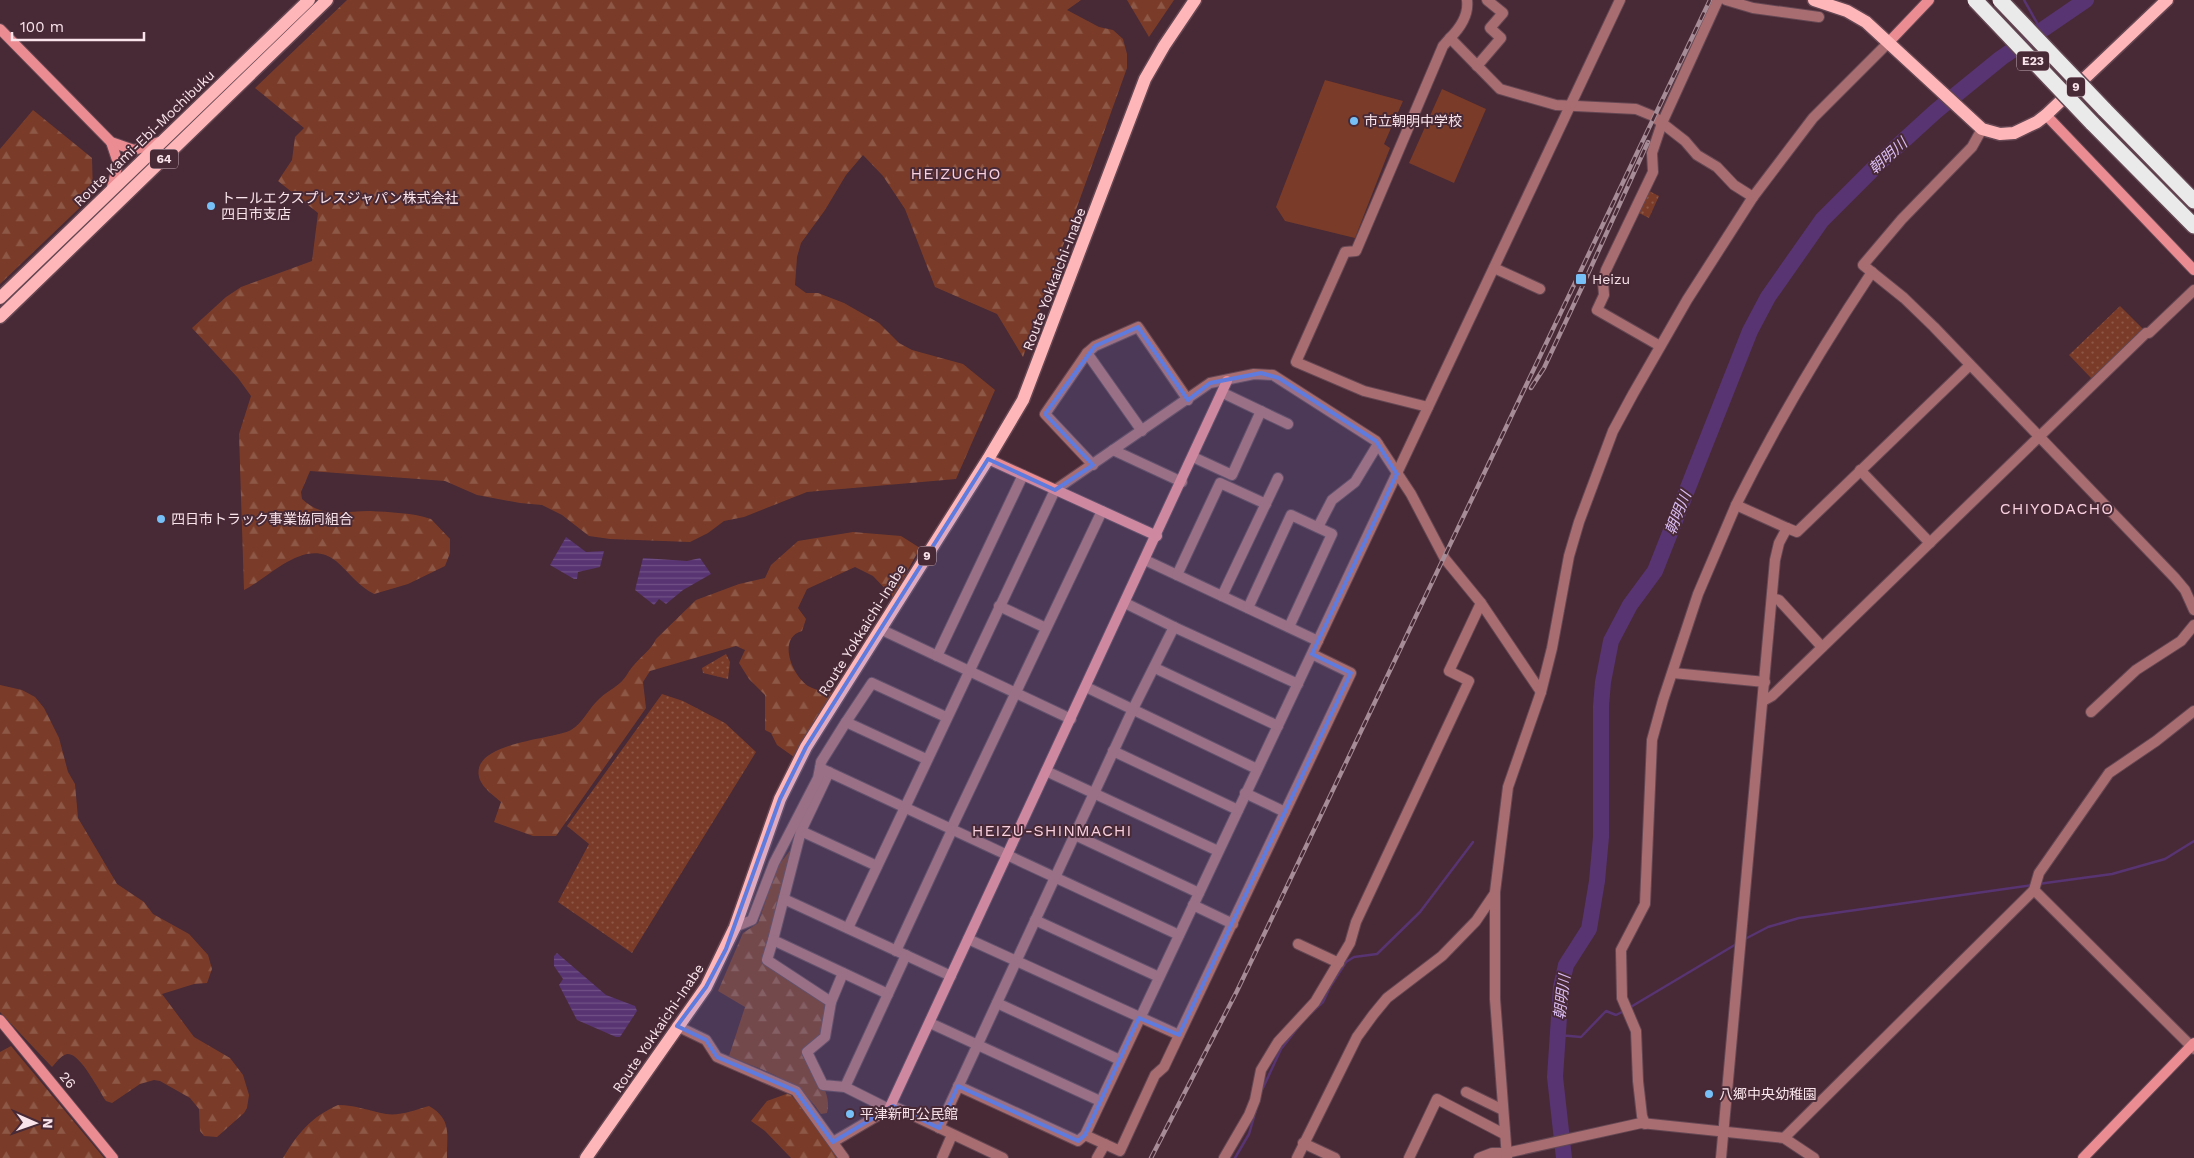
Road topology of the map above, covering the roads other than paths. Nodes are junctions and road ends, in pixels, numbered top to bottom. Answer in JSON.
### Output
{"nodes":[{"id":1,"x":309,"y":0,"type":"edge"},
{"id":2,"x":327,"y":0,"type":"edge"},
{"id":3,"x":1195,"y":0,"type":"edge"},
{"id":4,"x":1467,"y":0,"type":"edge"},
{"id":5,"x":1487,"y":0,"type":"edge"},
{"id":6,"x":1620,"y":0,"type":"edge"},
{"id":7,"x":1718,"y":0,"type":"edge"},
{"id":8,"x":1726,"y":0,"type":"edge"},
{"id":9,"x":1814,"y":0,"type":"edge"},
{"id":10,"x":1929,"y":0,"type":"edge"},
{"id":11,"x":1975,"y":0,"type":"edge"},
{"id":12,"x":2000,"y":0,"type":"edge"},
{"id":13,"x":2167,"y":0,"type":"edge"},
{"id":14,"x":1819,"y":17,"type":"dead end"},
{"id":15,"x":0,"y":30,"type":"edge"},
{"id":16,"x":1450,"y":38,"type":"junction"},
{"id":17,"x":1893,"y":46,"type":"junction"},
{"id":18,"x":1477,"y":66,"type":"junction"},
{"id":19,"x":1572,"y":105,"type":"junction"},
{"id":20,"x":2046,"y":115,"type":"junction"},
{"id":21,"x":1662,"y":123,"type":"junction"},
{"id":22,"x":1982,"y":128,"type":"junction"},
{"id":23,"x":164,"y":140,"type":"junction"},
{"id":24,"x":110,"y":142,"type":"junction"},
{"id":25,"x":110,"y":192,"type":"junction"},
{"id":26,"x":1753,"y":197,"type":"junction"},
{"id":27,"x":2194,"y":201,"type":"edge"},
{"id":28,"x":2194,"y":226,"type":"edge"},
{"id":29,"x":1494,"y":268,"type":"junction"},
{"id":30,"x":2194,"y":270,"type":"edge"},
{"id":31,"x":1872,"y":272,"type":"junction"},
{"id":32,"x":1540,"y":289,"type":"dead end"},
{"id":33,"x":2194,"y":290,"type":"edge"},
{"id":34,"x":0,"y":298,"type":"edge"},
{"id":35,"x":0,"y":317,"type":"edge"},
{"id":36,"x":1660,"y":346,"type":"junction"},
{"id":37,"x":1087,"y":353,"type":"junction"},
{"id":38,"x":1970,"y":365,"type":"junction"},
{"id":39,"x":1228,"y":380,"type":"junction"},
{"id":40,"x":1223,"y":393,"type":"junction"},
{"id":41,"x":1188,"y":400,"type":"junction"},
{"id":42,"x":1428,"y":407,"type":"junction"},
{"id":43,"x":1261,"y":411,"type":"junction"},
{"id":44,"x":1288,"y":424,"type":"dead end"},
{"id":45,"x":1142,"y":431,"type":"junction"},
{"id":46,"x":2040,"y":438,"type":"junction"},
{"id":47,"x":1378,"y":444,"type":"junction"},
{"id":48,"x":1114,"y":450,"type":"junction"},
{"id":49,"x":1194,"y":457,"type":"junction"},
{"id":50,"x":988,"y":460,"type":"junction"},
{"id":51,"x":1092,"y":465,"type":"junction"},
{"id":52,"x":1860,"y":470,"type":"junction"},
{"id":53,"x":1397,"y":474,"type":"junction"},
{"id":54,"x":1023,"y":475,"type":"junction"},
{"id":55,"x":1278,"y":478,"type":"dead end"},
{"id":56,"x":1182,"y":482,"type":"junction"},
{"id":57,"x":1055,"y":490,"type":"junction"},
{"id":58,"x":1266,"y":504,"type":"junction"},
{"id":59,"x":1736,"y":505,"type":"junction"},
{"id":60,"x":1102,"y":511,"type":"junction"},
{"id":61,"x":1318,"y":527,"type":"junction"},
{"id":62,"x":1787,"y":528,"type":"junction"},
{"id":63,"x":1157,"y":536,"type":"junction"},
{"id":64,"x":1930,"y":543,"type":"junction"},
{"id":65,"x":1145,"y":560,"type":"junction"},
{"id":66,"x":1177,"y":575,"type":"junction"},
{"id":67,"x":1222,"y":596,"type":"junction"},
{"id":68,"x":1772,"y":598,"type":"junction"},
{"id":69,"x":1125,"y":603,"type":"junction"},
{"id":70,"x":1481,"y":603,"type":"junction"},
{"id":71,"x":999,"y":606,"type":"junction"},
{"id":72,"x":1248,"y":608,"type":"junction"},
{"id":73,"x":2194,"y":610,"type":"edge"},
{"id":74,"x":2194,"y":625,"type":"edge"},
{"id":75,"x":1174,"y":627,"type":"junction"},
{"id":76,"x":1289,"y":627,"type":"junction"},
{"id":77,"x":1046,"y":628,"type":"junction"},
{"id":78,"x":880,"y":629,"type":"junction"},
{"id":79,"x":1318,"y":641,"type":"junction"},
{"id":80,"x":1822,"y":646,"type":"junction"},
{"id":81,"x":1312,"y":654,"type":"junction"},
{"id":82,"x":937,"y":656,"type":"junction"},
{"id":83,"x":1155,"y":668,"type":"junction"},
{"id":84,"x":968,"y":671,"type":"junction"},
{"id":85,"x":1673,"y":673,"type":"junction"},
{"id":86,"x":1764,"y":682,"type":"junction"},
{"id":87,"x":1298,"y":684,"type":"junction"},
{"id":88,"x":1086,"y":687,"type":"junction"},
{"id":89,"x":1541,"y":692,"type":"junction"},
{"id":90,"x":1015,"y":693,"type":"junction"},
{"id":91,"x":1763,"y":701,"type":"junction"},
{"id":92,"x":1133,"y":709,"type":"junction"},
{"id":93,"x":2194,"y":711,"type":"edge"},
{"id":94,"x":2092,"y":712,"type":"dead end"},
{"id":95,"x":946,"y":717,"type":"junction"},
{"id":96,"x":1071,"y":719,"type":"junction"},
{"id":97,"x":846,"y":722,"type":"junction"},
{"id":98,"x":1278,"y":726,"type":"junction"},
{"id":99,"x":1114,"y":751,"type":"junction"},
{"id":100,"x":926,"y":760,"type":"junction"},
{"id":101,"x":1257,"y":769,"type":"junction"},
{"id":102,"x":824,"y":770,"type":"junction"},
{"id":103,"x":1046,"y":771,"type":"junction"},
{"id":104,"x":1094,"y":793,"type":"junction"},
{"id":105,"x":1246,"y":793,"type":"junction"},
{"id":106,"x":904,"y":807,"type":"junction"},
{"id":107,"x":1238,"y":810,"type":"junction"},
{"id":108,"x":1285,"y":812,"type":"junction"},
{"id":109,"x":952,"y":829,"type":"junction"},
{"id":110,"x":802,"y":831,"type":"junction"},
{"id":111,"x":1075,"y":835,"type":"junction"},
{"id":112,"x":1218,"y":851,"type":"junction"},
{"id":113,"x":1008,"y":855,"type":"junction"},
{"id":114,"x":877,"y":866,"type":"junction"},
{"id":115,"x":1056,"y":877,"type":"junction"},
{"id":116,"x":2035,"y":886,"type":"junction"},
{"id":117,"x":1495,"y":892,"type":"junction"},
{"id":118,"x":1199,"y":893,"type":"junction"},
{"id":119,"x":784,"y":899,"type":"junction"},
{"id":120,"x":1193,"y":905,"type":"junction"},
{"id":121,"x":1035,"y":920,"type":"junction"},
{"id":122,"x":1233,"y":924,"type":"junction"},
{"id":123,"x":735,"y":927,"type":"junction"},
{"id":124,"x":848,"y":928,"type":"junction"},
{"id":125,"x":1179,"y":935,"type":"junction"},
{"id":126,"x":968,"y":939,"type":"junction"},
{"id":127,"x":774,"y":940,"type":"junction"},
{"id":128,"x":1298,"y":944,"type":"dead end"},
{"id":129,"x":901,"y":953,"type":"junction"},
{"id":130,"x":1016,"y":961,"type":"junction"},
{"id":131,"x":1339,"y":963,"type":"junction"},
{"id":132,"x":843,"y":973,"type":"junction"},
{"id":133,"x":951,"y":976,"type":"junction"},
{"id":134,"x":1159,"y":977,"type":"junction"},
{"id":135,"x":888,"y":994,"type":"junction"},
{"id":136,"x":831,"y":1002,"type":"junction"},
{"id":137,"x":997,"y":1003,"type":"junction"},
{"id":138,"x":1139,"y":1018,"type":"junction"},
{"id":139,"x":0,"y":1020,"type":"edge"},
{"id":140,"x":930,"y":1023,"type":"junction"},
{"id":141,"x":677,"y":1026,"type":"junction"},
{"id":142,"x":1179,"y":1036,"type":"junction"},
{"id":143,"x":978,"y":1045,"type":"junction"},
{"id":144,"x":2193,"y":1046,"type":"edge"},
{"id":145,"x":1120,"y":1060,"type":"junction"},
{"id":146,"x":958,"y":1086,"type":"junction"},
{"id":147,"x":845,"y":1087,"type":"junction"},
{"id":148,"x":1466,"y":1092,"type":"dead end"},
{"id":149,"x":1100,"y":1101,"type":"junction"},
{"id":150,"x":890,"y":1107,"type":"junction"},
{"id":151,"x":1503,"y":1110,"type":"junction"},
{"id":152,"x":1643,"y":1123,"type":"junction"},
{"id":153,"x":939,"y":1128,"type":"junction"},
{"id":154,"x":1724,"y":1132,"type":"junction"},
{"id":155,"x":952,"y":1134,"type":"junction"},
{"id":156,"x":1504,"y":1134,"type":"junction"},
{"id":157,"x":1085,"y":1135,"type":"junction"},
{"id":158,"x":1784,"y":1138,"type":"junction"},
{"id":159,"x":833,"y":1142,"type":"junction"},
{"id":160,"x":1303,"y":1143,"type":"junction"},
{"id":161,"x":1105,"y":1144,"type":"junction"},
{"id":162,"x":1507,"y":1155,"type":"edge"},
{"id":163,"x":113,"y":1158,"type":"edge"},
{"id":164,"x":586,"y":1158,"type":"edge"},
{"id":165,"x":844,"y":1158,"type":"edge"},
{"id":166,"x":942,"y":1158,"type":"edge"},
{"id":167,"x":1003,"y":1158,"type":"edge"},
{"id":168,"x":1098,"y":1158,"type":"edge"},
{"id":169,"x":1224,"y":1158,"type":"edge"},
{"id":170,"x":1297,"y":1158,"type":"edge"},
{"id":171,"x":1335,"y":1158,"type":"edge"},
{"id":172,"x":1409,"y":1158,"type":"edge"},
{"id":173,"x":1480,"y":1158,"type":"edge"},
{"id":174,"x":1721,"y":1158,"type":"edge"},
{"id":175,"x":1814,"y":1158,"type":"edge"},
{"id":176,"x":2083,"y":1158,"type":"edge"}],
"edges":[{"from":1,"to":23,"type":"main road","name":"Route Kami-Ebi-Mochibuku","number":"64"},
{"from":2,"to":35,"type":"main road","name":"Route Kami-Ebi-Mochibuku","number":"64"},
{"from":3,"to":50,"type":"main road","name":"Route Yokkaichi-Inabe","number":"9"},
{"from":4,"to":16,"type":"street"},
{"from":5,"to":18,"type":"street"},
{"from":6,"to":19,"type":"street"},
{"from":7,"to":21,"type":"street"},
{"from":8,"to":14,"type":"street"},
{"from":9,"to":17,"type":"main road","number":"9"},
{"from":10,"to":17,"type":"street"},
{"from":11,"to":28,"type":"highway","number":"E23","bridge":true},
{"from":12,"to":27,"type":"highway","number":"E23","bridge":true},
{"from":13,"to":20,"type":"main road","number":"9"},
{"from":15,"to":24,"type":"street"},
{"from":16,"to":18,"type":"street"},
{"from":16,"to":42,"type":"street"},
{"from":17,"to":22,"type":"main road","number":"9"},
{"from":17,"to":26,"type":"street"},
{"from":18,"to":19,"type":"street"},
{"from":19,"to":21,"type":"street"},
{"from":19,"to":29,"type":"street"},
{"from":20,"to":22,"type":"main road","number":"9"},
{"from":20,"to":30,"type":"street"},
{"from":21,"to":26,"type":"street"},
{"from":21,"to":36,"type":"street"},
{"from":22,"to":31,"type":"street"},
{"from":23,"to":24,"type":"street"},
{"from":23,"to":25,"type":"main road","name":"Route Kami-Ebi-Mochibuku","number":"64"},
{"from":24,"to":25,"type":"street"},
{"from":25,"to":34,"type":"main road","name":"Route Kami-Ebi-Mochibuku","number":"64"},
{"from":26,"to":36,"type":"street"},
{"from":29,"to":32,"type":"street"},
{"from":29,"to":42,"type":"street"},
{"from":31,"to":38,"type":"street"},
{"from":31,"to":59,"type":"street"},
{"from":33,"to":46,"type":"street"},
{"from":36,"to":89,"type":"street"},
{"from":37,"to":41,"type":"street"},
{"from":37,"to":45,"type":"street"},
{"from":37,"to":51,"type":"street"},
{"from":38,"to":46,"type":"street"},
{"from":38,"to":52,"type":"street"},
{"from":39,"to":40,"type":"street"},
{"from":39,"to":41,"type":"street"},
{"from":39,"to":47,"type":"street"},
{"from":40,"to":43,"type":"street"},
{"from":40,"to":49,"type":"street"},
{"from":41,"to":45,"type":"street"},
{"from":42,"to":53,"type":"street"},
{"from":43,"to":44,"type":"street"},
{"from":43,"to":49,"type":"street"},
{"from":45,"to":48,"type":"street"},
{"from":46,"to":64,"type":"street"},
{"from":46,"to":73,"type":"street"},
{"from":47,"to":53,"type":"street"},
{"from":47,"to":61,"type":"street"},
{"from":48,"to":51,"type":"street"},
{"from":48,"to":56,"type":"street"},
{"from":49,"to":56,"type":"street"},
{"from":50,"to":54,"type":"street"},
{"from":50,"to":78,"type":"main road","name":"Route Yokkaichi-Inabe","number":"9"},
{"from":51,"to":57,"type":"street"},
{"from":52,"to":62,"type":"street"},
{"from":52,"to":64,"type":"street"},
{"from":53,"to":70,"type":"street"},
{"from":53,"to":79,"type":"street"},
{"from":54,"to":57,"type":"street"},
{"from":54,"to":82,"type":"street"},
{"from":55,"to":58,"type":"street"},
{"from":56,"to":63,"type":"street"},
{"from":57,"to":60,"type":"street"},
{"from":57,"to":71,"type":"street"},
{"from":58,"to":66,"type":"street"},
{"from":58,"to":67,"type":"street"},
{"from":59,"to":62,"type":"street"},
{"from":59,"to":85,"type":"street"},
{"from":60,"to":63,"type":"street"},
{"from":60,"to":77,"type":"street"},
{"from":61,"to":72,"type":"street"},
{"from":61,"to":76,"type":"street"},
{"from":62,"to":68,"type":"street"},
{"from":63,"to":65,"type":"street"},
{"from":64,"to":80,"type":"street"},
{"from":65,"to":66,"type":"street"},
{"from":65,"to":69,"type":"street"},
{"from":66,"to":67,"type":"street"},
{"from":67,"to":72,"type":"street"},
{"from":68,"to":80,"type":"street"},
{"from":68,"to":86,"type":"street"},
{"from":69,"to":75,"type":"street"},
{"from":69,"to":88,"type":"street"},
{"from":70,"to":89,"type":"street"},
{"from":70,"to":131,"type":"street"},
{"from":71,"to":77,"type":"street"},
{"from":71,"to":84,"type":"street"},
{"from":72,"to":76,"type":"street"},
{"from":74,"to":94,"type":"street"},
{"from":75,"to":83,"type":"street"},
{"from":75,"to":87,"type":"street"},
{"from":76,"to":79,"type":"street"},
{"from":77,"to":90,"type":"street"},
{"from":78,"to":82,"type":"street"},
{"from":78,"to":123,"type":"main road","name":"Route Yokkaichi-Inabe","number":"9"},
{"from":79,"to":81,"type":"street"},
{"from":80,"to":91,"type":"street"},
{"from":81,"to":87,"type":"street"},
{"from":81,"to":108,"type":"street"},
{"from":82,"to":84,"type":"street"},
{"from":83,"to":92,"type":"street"},
{"from":83,"to":98,"type":"street"},
{"from":84,"to":90,"type":"street"},
{"from":84,"to":95,"type":"street"},
{"from":85,"to":86,"type":"street"},
{"from":85,"to":152,"type":"street"},
{"from":86,"to":91,"type":"street"},
{"from":87,"to":98,"type":"street"},
{"from":88,"to":92,"type":"street"},
{"from":88,"to":96,"type":"street"},
{"from":89,"to":117,"type":"street"},
{"from":90,"to":96,"type":"street"},
{"from":90,"to":109,"type":"street"},
{"from":91,"to":154,"type":"street"},
{"from":92,"to":99,"type":"street"},
{"from":92,"to":101,"type":"street"},
{"from":93,"to":116,"type":"street"},
{"from":95,"to":97,"type":"street"},
{"from":95,"to":100,"type":"street"},
{"from":96,"to":103,"type":"street"},
{"from":97,"to":100,"type":"street"},
{"from":97,"to":102,"type":"street"},
{"from":98,"to":101,"type":"street"},
{"from":99,"to":104,"type":"street"},
{"from":99,"to":107,"type":"street"},
{"from":100,"to":106,"type":"street"},
{"from":101,"to":105,"type":"street"},
{"from":102,"to":106,"type":"street"},
{"from":102,"to":110,"type":"street"},
{"from":102,"to":123,"type":"street"},
{"from":103,"to":104,"type":"street"},
{"from":103,"to":113,"type":"street"},
{"from":104,"to":111,"type":"street"},
{"from":104,"to":112,"type":"street"},
{"from":105,"to":107,"type":"street"},
{"from":105,"to":108,"type":"street"},
{"from":106,"to":109,"type":"street"},
{"from":106,"to":114,"type":"street"},
{"from":107,"to":112,"type":"street"},
{"from":108,"to":122,"type":"street"},
{"from":109,"to":113,"type":"street"},
{"from":109,"to":129,"type":"street"},
{"from":110,"to":114,"type":"street"},
{"from":110,"to":119,"type":"street"},
{"from":111,"to":115,"type":"street"},
{"from":111,"to":118,"type":"street"},
{"from":112,"to":118,"type":"street"},
{"from":113,"to":115,"type":"street"},
{"from":113,"to":126,"type":"street"},
{"from":114,"to":124,"type":"street"},
{"from":115,"to":121,"type":"street"},
{"from":115,"to":125,"type":"street"},
{"from":116,"to":144,"type":"street"},
{"from":116,"to":158,"type":"street"},
{"from":117,"to":151,"type":"street"},
{"from":117,"to":160,"type":"street"},
{"from":118,"to":120,"type":"street"},
{"from":119,"to":124,"type":"street"},
{"from":119,"to":127,"type":"street"},
{"from":120,"to":122,"type":"street"},
{"from":120,"to":125,"type":"street"},
{"from":121,"to":130,"type":"street"},
{"from":121,"to":134,"type":"street"},
{"from":122,"to":142,"type":"street"},
{"from":123,"to":141,"type":"main road","name":"Route Yokkaichi-Inabe","number":"9"},
{"from":124,"to":129,"type":"street"},
{"from":125,"to":134,"type":"street"},
{"from":126,"to":130,"type":"street"},
{"from":126,"to":133,"type":"street"},
{"from":127,"to":132,"type":"street"},
{"from":127,"to":136,"type":"street"},
{"from":128,"to":131,"type":"street"},
{"from":129,"to":133,"type":"street"},
{"from":129,"to":135,"type":"street"},
{"from":130,"to":137,"type":"street"},
{"from":130,"to":138,"type":"street"},
{"from":131,"to":169,"type":"street"},
{"from":132,"to":135,"type":"street"},
{"from":132,"to":136,"type":"street"},
{"from":133,"to":140,"type":"street"},
{"from":134,"to":138,"type":"street"},
{"from":135,"to":147,"type":"street"},
{"from":136,"to":147,"type":"street"},
{"from":137,"to":143,"type":"street"},
{"from":137,"to":145,"type":"street"},
{"from":138,"to":142,"type":"street"},
{"from":138,"to":145,"type":"street"},
{"from":139,"to":163,"type":"street","name":"26"},
{"from":140,"to":143,"type":"street"},
{"from":140,"to":150,"type":"street"},
{"from":141,"to":159,"type":"street"},
{"from":141,"to":164,"type":"main road","name":"Route Yokkaichi-Inabe","number":"9"},
{"from":142,"to":161,"type":"street"},
{"from":143,"to":146,"type":"street"},
{"from":143,"to":149,"type":"street"},
{"from":144,"to":176,"type":"street"},
{"from":145,"to":149,"type":"street"},
{"from":146,"to":153,"type":"street"},
{"from":146,"to":157,"type":"street"},
{"from":147,"to":150,"type":"street"},
{"from":148,"to":151,"type":"street"},
{"from":149,"to":157,"type":"street"},
{"from":150,"to":153,"type":"street"},
{"from":150,"to":159,"type":"street"},
{"from":151,"to":156,"type":"street"},
{"from":152,"to":154,"type":"street"},
{"from":152,"to":162,"type":"street"},
{"from":153,"to":155,"type":"street"},
{"from":154,"to":158,"type":"street"},
{"from":154,"to":174,"type":"street"},
{"from":155,"to":166,"type":"street"},
{"from":155,"to":167,"type":"street"},
{"from":156,"to":162,"type":"street"},
{"from":156,"to":172,"type":"street"},
{"from":157,"to":161,"type":"street"},
{"from":158,"to":175,"type":"street"},
{"from":159,"to":165,"type":"street"},
{"from":160,"to":170,"type":"street"},
{"from":160,"to":171,"type":"street"},
{"from":161,"to":168,"type":"street"},
{"from":162,"to":173,"type":"street"}]}
